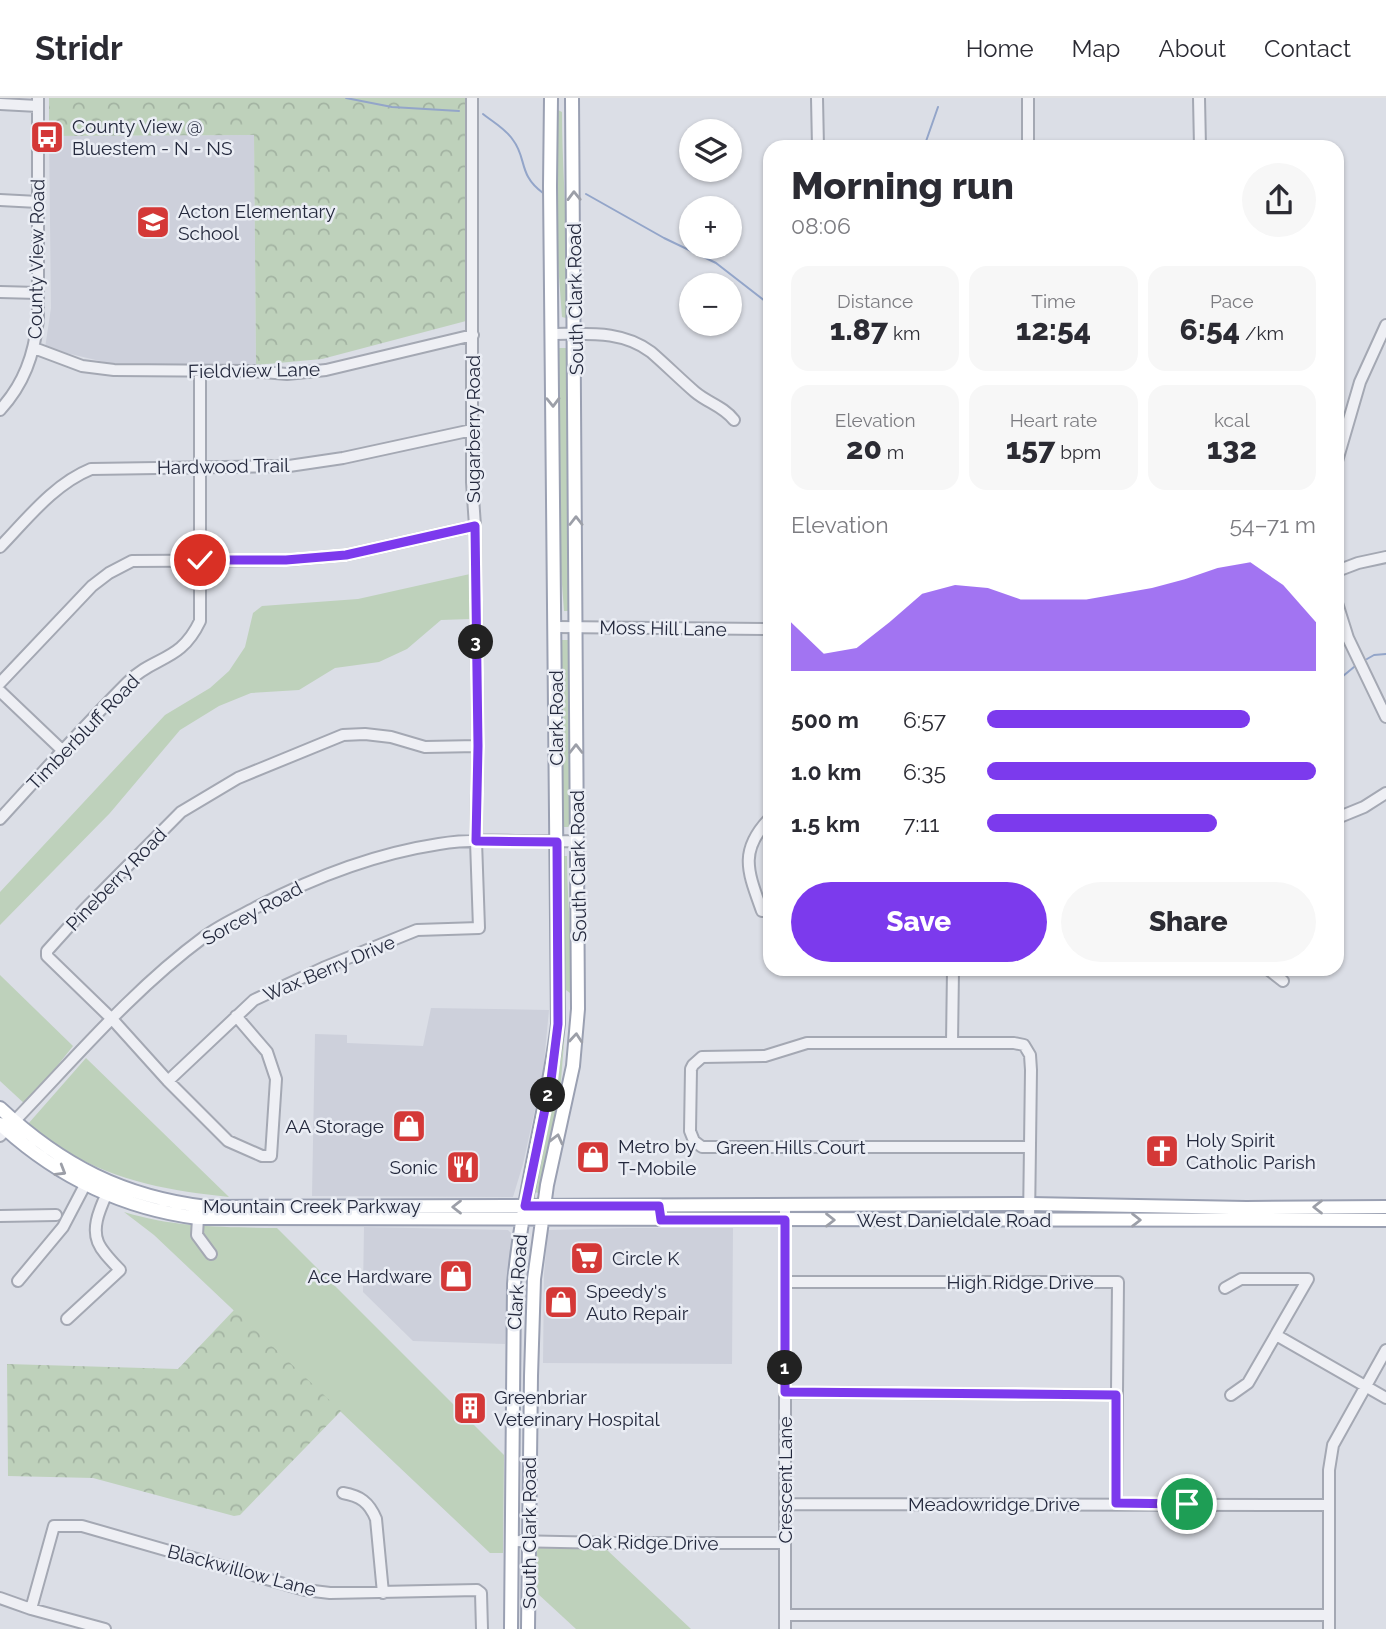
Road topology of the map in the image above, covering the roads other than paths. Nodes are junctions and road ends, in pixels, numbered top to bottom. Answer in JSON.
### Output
{"nodes":[{"id":1,"x":472,"y":98,"type":"edge"},
{"id":2,"x":551,"y":98,"type":"edge"},
{"id":3,"x":572,"y":98,"type":"edge"},
{"id":4,"x":817,"y":98,"type":"edge"},
{"id":5,"x":1028,"y":98,"type":"edge"},
{"id":6,"x":1199,"y":98,"type":"edge"},
{"id":7,"x":38,"y":102,"type":"edge"},
{"id":8,"x":0,"y":104,"type":"edge"},
{"id":9,"x":817,"y":140,"type":"edge"},
{"id":10,"x":1028,"y":140,"type":"edge"},
{"id":11,"x":1200,"y":140,"type":"edge"},
{"id":12,"x":0,"y":200,"type":"edge"},
{"id":13,"x":38,"y":202,"type":"junction"},
{"id":14,"x":0,"y":292,"type":"edge"},
{"id":15,"x":38,"y":293,"type":"junction"},
{"id":16,"x":1386,"y":325,"type":"edge"},
{"id":17,"x":552,"y":334,"type":"junction"},
{"id":18,"x":575,"y":334,"type":"junction"},
{"id":19,"x":472,"y":335,"type":"junction"},
{"id":20,"x":34,"y":348,"type":"junction"},
{"id":21,"x":200,"y":371,"type":"junction"},
{"id":22,"x":0,"y":410,"type":"edge"},
{"id":23,"x":734,"y":420,"type":"dead end"},
{"id":24,"x":472,"y":430,"type":"junction"},
{"id":25,"x":1344,"y":437,"type":"edge"},
{"id":26,"x":200,"y":467,"type":"junction"},
{"id":27,"x":475,"y":526,"type":"junction"},
{"id":28,"x":0,"y":547,"type":"edge"},
{"id":29,"x":1386,"y":557,"type":"edge"},
{"id":30,"x":200,"y":560,"type":"junction"},
{"id":31,"x":1344,"y":568,"type":"edge"},
{"id":32,"x":1344,"y":626,"type":"edge"},
{"id":33,"x":556,"y":627,"type":"junction"},
{"id":34,"x":576,"y":627,"type":"junction"},
{"id":35,"x":763,"y":629,"type":"edge"},
{"id":36,"x":0,"y":683,"type":"edge"},
{"id":37,"x":0,"y":691,"type":"edge"},
{"id":38,"x":1386,"y":717,"type":"edge"},
{"id":39,"x":478,"y":746,"type":"junction"},
{"id":40,"x":63,"y":751,"type":"junction"},
{"id":41,"x":1386,"y":793,"type":"edge"},
{"id":42,"x":1344,"y":815,"type":"edge"},
{"id":43,"x":0,"y":819,"type":"edge"},
{"id":44,"x":763,"y":826,"type":"edge"},
{"id":45,"x":476,"y":841,"type":"junction"},
{"id":46,"x":576,"y":841,"type":"junction"},
{"id":47,"x":557,"y":842,"type":"junction"},
{"id":48,"x":762,"y":911,"type":"dead end"},
{"id":49,"x":479,"y":928,"type":"joint"},
{"id":50,"x":953,"y":976,"type":"edge"},
{"id":51,"x":1277,"y":976,"type":"edge"},
{"id":52,"x":1283,"y":981,"type":"dead end"},
{"id":53,"x":558,"y":1008,"type":"junction"},
{"id":54,"x":578,"y":1009,"type":"junction"},
{"id":55,"x":236,"y":1016,"type":"junction"},
{"id":56,"x":113,"y":1020,"type":"junction"},
{"id":57,"x":952,"y":1043,"type":"junction"},
{"id":58,"x":168,"y":1081,"type":"junction"},
{"id":59,"x":0,"y":1108,"type":"edge"},
{"id":60,"x":5,"y":1128,"type":"edge"},
{"id":61,"x":1030,"y":1147,"type":"junction"},
{"id":62,"x":85,"y":1185,"type":"junction"},
{"id":63,"x":110,"y":1190,"type":"junction"},
{"id":64,"x":1030,"y":1204,"type":"junction"},
{"id":65,"x":785,"y":1205,"type":"junction"},
{"id":66,"x":1109,"y":1205,"type":"junction"},
{"id":67,"x":734,"y":1206,"type":"junction"},
{"id":68,"x":1386,"y":1207,"type":"edge"},
{"id":69,"x":524,"y":1212,"type":"junction"},
{"id":70,"x":542,"y":1213,"type":"junction"},
{"id":71,"x":660,"y":1213,"type":"junction"},
{"id":72,"x":1196,"y":1213,"type":"junction"},
{"id":73,"x":334,"y":1214,"type":"junction"},
{"id":74,"x":1287,"y":1214,"type":"junction"},
{"id":75,"x":56,"y":1215,"type":"dead end"},
{"id":76,"x":0,"y":1216,"type":"edge"},
{"id":77,"x":198,"y":1218,"type":"junction"},
{"id":78,"x":734,"y":1220,"type":"junction"},
{"id":79,"x":785,"y":1220,"type":"junction"},
{"id":80,"x":1030,"y":1220,"type":"junction"},
{"id":81,"x":1109,"y":1220,"type":"junction"},
{"id":82,"x":1386,"y":1220,"type":"edge"},
{"id":83,"x":211,"y":1254,"type":"dead end"},
{"id":84,"x":18,"y":1281,"type":"dead end"},
{"id":85,"x":785,"y":1282,"type":"junction"},
{"id":86,"x":1225,"y":1288,"type":"dead end"},
{"id":87,"x":67,"y":1319,"type":"dead end"},
{"id":88,"x":513,"y":1335,"type":"junction"},
{"id":89,"x":1276,"y":1335,"type":"junction"},
{"id":90,"x":1386,"y":1350,"type":"edge"},
{"id":91,"x":531,"y":1376,"type":"junction"},
{"id":92,"x":1365,"y":1387,"type":"junction"},
{"id":93,"x":785,"y":1392,"type":"junction"},
{"id":94,"x":1116,"y":1395,"type":"junction"},
{"id":95,"x":1231,"y":1395,"type":"dead end"},
{"id":96,"x":1386,"y":1398,"type":"edge"},
{"id":97,"x":512,"y":1418,"type":"junction"},
{"id":98,"x":530,"y":1418,"type":"junction"},
{"id":99,"x":343,"y":1493,"type":"dead end"},
{"id":100,"x":1116,"y":1503,"type":"junction"},
{"id":101,"x":785,"y":1504,"type":"junction"},
{"id":102,"x":1329,"y":1504,"type":"junction"},
{"id":103,"x":512,"y":1541,"type":"junction"},
{"id":104,"x":529,"y":1541,"type":"junction"},
{"id":105,"x":785,"y":1542,"type":"junction"},
{"id":106,"x":383,"y":1593,"type":"junction"},
{"id":107,"x":0,"y":1598,"type":"edge"},
{"id":108,"x":31,"y":1609,"type":"junction"},
{"id":109,"x":785,"y":1615,"type":"junction"},
{"id":110,"x":1329,"y":1615,"type":"junction"},
{"id":111,"x":105,"y":1629,"type":"edge"},
{"id":112,"x":482,"y":1629,"type":"edge"},
{"id":113,"x":511,"y":1629,"type":"edge"},
{"id":114,"x":528,"y":1629,"type":"edge"},
{"id":115,"x":785,"y":1629,"type":"edge"},
{"id":116,"x":1329,"y":1629,"type":"edge"}],
"edges":[{"from":1,"to":19,"type":"street","name":"Sugarberry Road"},
{"from":2,"to":17,"type":"main road","name":"Clark Road"},
{"from":18,"to":3,"type":"main road","name":"South Clark Road","one_way":true},
{"from":4,"to":9,"type":"street"},
{"from":5,"to":10,"type":"street"},
{"from":6,"to":11,"type":"street"},
{"from":7,"to":8,"type":"street"},
{"from":7,"to":13,"type":"street","name":"County View Road"},
{"from":12,"to":13,"type":"street"},
{"from":13,"to":15,"type":"street","name":"County View Road"},
{"from":14,"to":15,"type":"street"},
{"from":15,"to":20,"type":"street","name":"County View Road"},
{"from":16,"to":25,"type":"street"},
{"from":17,"to":18,"type":"street"},
{"from":17,"to":33,"type":"main road","name":"Clark Road","one_way":true},
{"from":18,"to":23,"type":"street"},
{"from":34,"to":18,"type":"main road","name":"South Clark Road","one_way":true},
{"from":19,"to":21,"type":"street","name":"Fieldview Lane"},
{"from":19,"to":24,"type":"street","name":"Sugarberry Road"},
{"from":20,"to":21,"type":"street","name":"Fieldview Lane"},
{"from":20,"to":22,"type":"street","name":"County View Road"},
{"from":21,"to":26,"type":"street","name":"Timberbluff Road"},
{"from":24,"to":26,"type":"street","name":"Hardwood Trail"},
{"from":24,"to":27,"type":"street","name":"Sugarberry Road"},
{"from":26,"to":28,"type":"street","name":"Hardwood Trail"},
{"from":26,"to":30,"type":"street","name":"Timberbluff Road"},
{"from":27,"to":30,"type":"street"},
{"from":27,"to":39,"type":"street","name":"Sugarberry Road"},
{"from":29,"to":31,"type":"street"},
{"from":30,"to":36,"type":"street"},
{"from":30,"to":40,"type":"street","name":"Timberbluff Road"},
{"from":32,"to":38,"type":"street"},
{"from":33,"to":34,"type":"street","name":"Moss Hill Lane"},
{"from":33,"to":47,"type":"main road","name":"Clark Road"},
{"from":34,"to":35,"type":"street","name":"Moss Hill Lane"},
{"from":46,"to":34,"type":"main road","name":"South Clark Road","one_way":true},
{"from":37,"to":40,"type":"street"},
{"from":39,"to":45,"type":"street","name":"Sugarberry Road"},
{"from":39,"to":56,"type":"street","name":"Pineberry Road"},
{"from":40,"to":43,"type":"street","name":"Timberbluff Road"},
{"from":41,"to":42,"type":"street"},
{"from":44,"to":48,"type":"street"},
{"from":45,"to":47,"type":"street","name":"Sorcey Road"},
{"from":45,"to":49,"type":"street","name":"Sugarberry Road"},
{"from":45,"to":56,"type":"street","name":"Sorcey Road"},
{"from":46,"to":47,"type":"street","name":"Sorcey Road"},
{"from":46,"to":54,"type":"main road","name":"South Clark Road"},
{"from":47,"to":53,"type":"main road","name":"Clark Road"},
{"from":49,"to":55,"type":"street","name":"Wax Berry Drive"},
{"from":50,"to":57,"type":"street"},
{"from":51,"to":52,"type":"street"},
{"from":53,"to":54,"type":"main road"},
{"from":53,"to":69,"type":"main road","name":"Clark Road"},
{"from":70,"to":54,"type":"main road","name":"South Clark Road","one_way":true},
{"from":55,"to":58,"type":"street","name":"Wax Berry Drive"},
{"from":55,"to":58,"type":"street","name":"Pineberry Road"},
{"from":56,"to":58,"type":"street","name":"Pineberry Road"},
{"from":56,"to":60,"type":"street","name":"Sorcey Road"},
{"from":57,"to":61,"type":"street","name":"Green Hills Court"},
{"from":57,"to":61,"type":"street","name":"Green Hills Court"},
{"from":59,"to":60,"type":"main road","name":"Mountain Creek Parkway"},
{"from":60,"to":62,"type":"main road","name":"Mountain Creek Parkway","one_way":true},
{"from":60,"to":63,"type":"main road","name":"Mountain Creek Parkway"},
{"from":61,"to":64,"type":"street","name":"Green Hills Court"},
{"from":62,"to":63,"type":"main road","name":"Mountain Creek Parkway"},
{"from":62,"to":84,"type":"street"},
{"from":63,"to":73,"type":"main road","name":"Mountain Creek Parkway"},
{"from":63,"to":77,"type":"main road","name":"Mountain Creek Parkway"},
{"from":63,"to":87,"type":"street"},
{"from":64,"to":65,"type":"main road","name":"West Danieldale Road"},
{"from":64,"to":66,"type":"main road","name":"West Danieldale Road"},
{"from":64,"to":80,"type":"street","name":"Green Hills Court"},
{"from":65,"to":67,"type":"main road","name":"West Danieldale Road"},
{"from":65,"to":79,"type":"street","name":"Crescent Lane"},
{"from":66,"to":72,"type":"main road","name":"West Danieldale Road"},
{"from":66,"to":81,"type":"main road"},
{"from":67,"to":71,"type":"main road","name":"West Danieldale Road"},
{"from":67,"to":78,"type":"main road"},
{"from":68,"to":74,"type":"main road","name":"West Danieldale Road","one_way":true},
{"from":69,"to":70,"type":"main road","name":"West Danieldale Road"},
{"from":69,"to":73,"type":"main road","name":"Mountain Creek Parkway"},
{"from":69,"to":88,"type":"main road","name":"Clark Road"},
{"from":70,"to":71,"type":"main road","name":"West Danieldale Road"},
{"from":70,"to":91,"type":"main road","name":"South Clark Road"},
{"from":71,"to":78,"type":"main road","name":"West Danieldale Road"},
{"from":72,"to":74,"type":"main road","name":"West Danieldale Road"},
{"from":81,"to":72,"type":"main road","name":"West Danieldale Road","one_way":true},
{"from":73,"to":77,"type":"main road","name":"Mountain Creek Parkway"},
{"from":74,"to":82,"type":"main road","name":"West Danieldale Road"},
{"from":75,"to":76,"type":"street"},
{"from":77,"to":83,"type":"street"},
{"from":78,"to":79,"type":"main road","name":"West Danieldale Road"},
{"from":79,"to":80,"type":"main road","name":"West Danieldale Road","one_way":true},
{"from":79,"to":85,"type":"street","name":"Crescent Lane"},
{"from":80,"to":81,"type":"main road","name":"West Danieldale Road"},
{"from":85,"to":93,"type":"street","name":"Crescent Lane"},
{"from":85,"to":94,"type":"street","name":"High Ridge Drive"},
{"from":86,"to":89,"type":"street"},
{"from":88,"to":91,"type":"main road"},
{"from":88,"to":97,"type":"main road","name":"Clark Road"},
{"from":89,"to":92,"type":"street"},
{"from":89,"to":95,"type":"street"},
{"from":90,"to":92,"type":"street"},
{"from":91,"to":98,"type":"main road","name":"South Clark Road"},
{"from":92,"to":96,"type":"street"},
{"from":92,"to":102,"type":"street"},
{"from":93,"to":94,"type":"street"},
{"from":93,"to":101,"type":"street","name":"Crescent Lane"},
{"from":94,"to":100,"type":"street","name":"High Ridge Drive"},
{"from":97,"to":98,"type":"main road"},
{"from":97,"to":103,"type":"main road","name":"Clark Road"},
{"from":98,"to":104,"type":"main road","name":"South Clark Road"},
{"from":99,"to":106,"type":"street"},
{"from":100,"to":101,"type":"street","name":"Meadowridge Drive"},
{"from":100,"to":102,"type":"street","name":"Meadowridge Drive"},
{"from":101,"to":105,"type":"street","name":"Crescent Lane"},
{"from":102,"to":110,"type":"street"},
{"from":103,"to":104,"type":"street","name":"Oak Ridge Drive"},
{"from":103,"to":113,"type":"main road","name":"Clark Road"},
{"from":104,"to":105,"type":"street","name":"Oak Ridge Drive"},
{"from":104,"to":114,"type":"main road","name":"South Clark Road"},
{"from":105,"to":109,"type":"street","name":"Crescent Lane"},
{"from":106,"to":108,"type":"street","name":"Blackwillow Lane"},
{"from":106,"to":112,"type":"street","name":"Blackwillow Lane"},
{"from":107,"to":108,"type":"street"},
{"from":108,"to":111,"type":"street"},
{"from":109,"to":110,"type":"street"},
{"from":109,"to":115,"type":"street","name":"Crescent Lane"},
{"from":110,"to":116,"type":"street"}]}
